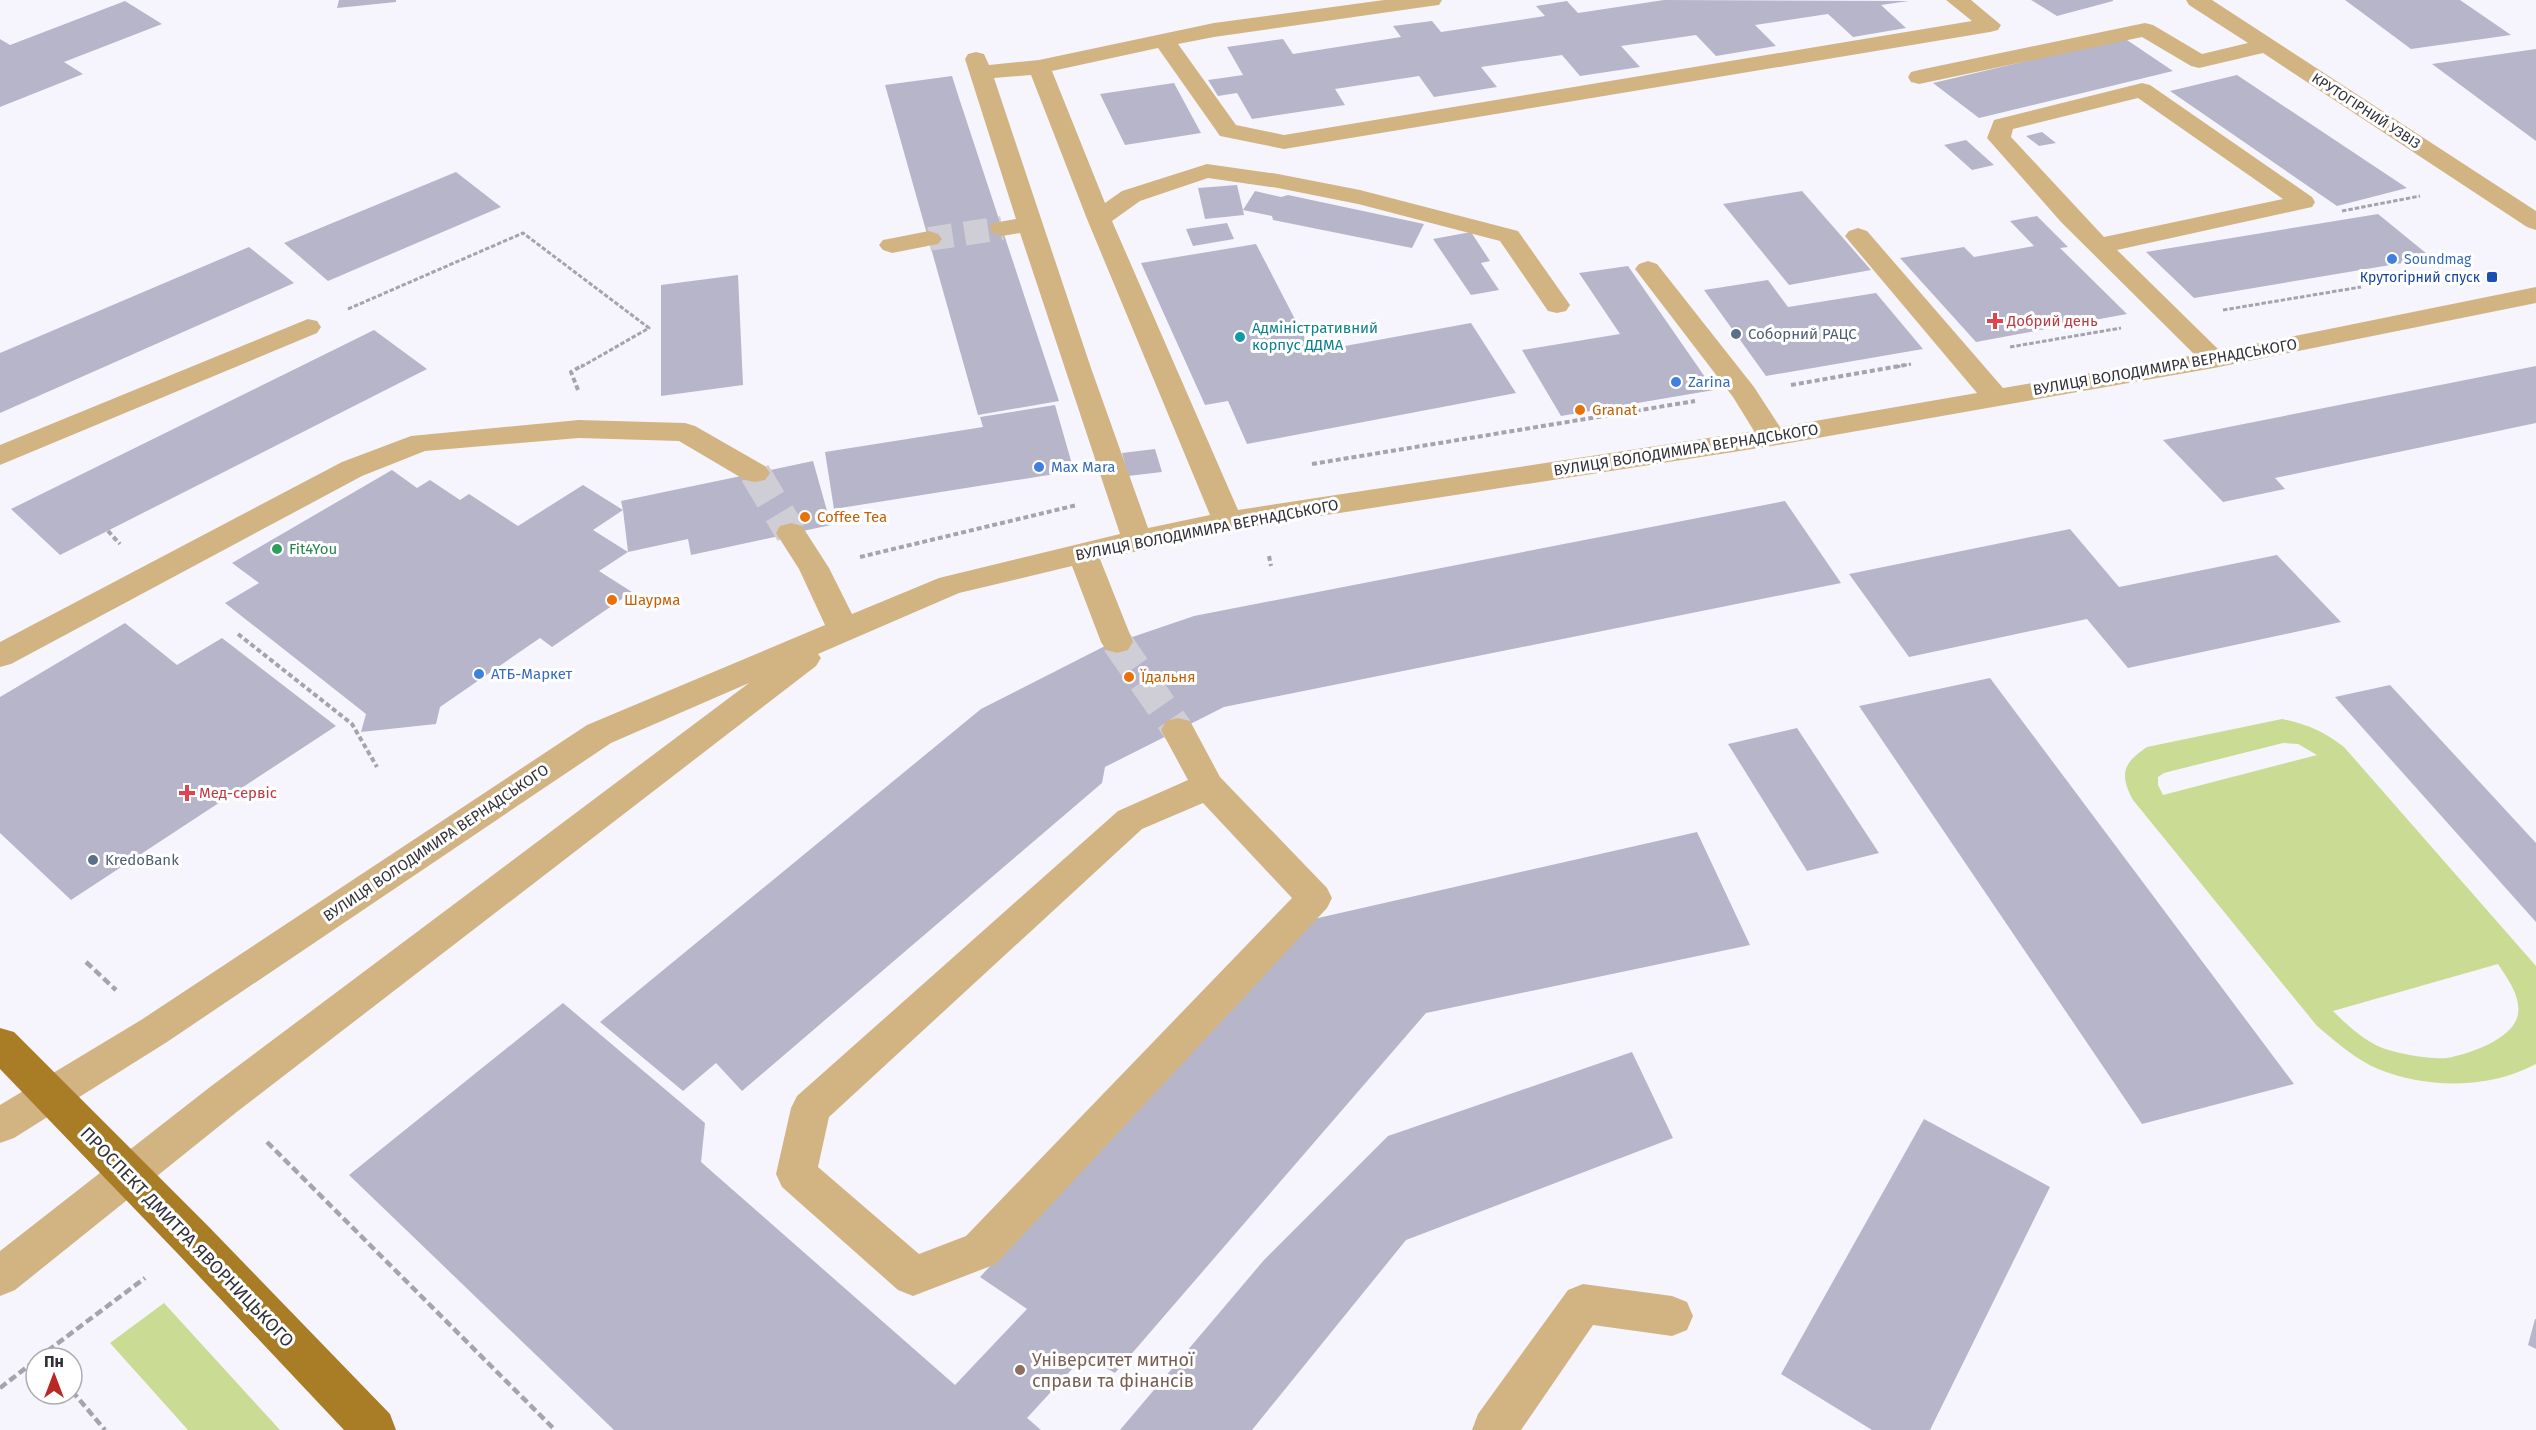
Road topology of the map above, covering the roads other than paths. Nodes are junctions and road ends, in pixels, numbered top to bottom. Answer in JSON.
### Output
{"nodes":[{"id":1,"x":1431,"y":0,"type":"edge"},
{"id":2,"x":1957,"y":0,"type":"edge"},
{"id":3,"x":2197,"y":0,"type":"edge"},
{"id":4,"x":1164,"y":41,"type":"junction"},
{"id":5,"x":2265,"y":46,"type":"junction"},
{"id":6,"x":1039,"y":67,"type":"junction"},
{"id":7,"x":1919,"y":76,"type":"dead end"},
{"id":8,"x":1099,"y":219,"type":"junction"},
{"id":9,"x":2536,"y":222,"type":"edge"},
{"id":10,"x":1030,"y":224,"type":"junction"},
{"id":11,"x":1002,"y":228,"type":"tunnel mouth"},
{"id":12,"x":1858,"y":236,"type":"dead end"},
{"id":13,"x":929,"y":239,"type":"tunnel mouth"},
{"id":14,"x":892,"y":245,"type":"dead end"},
{"id":15,"x":2098,"y":246,"type":"junction"},
{"id":16,"x":1648,"y":269,"type":"dead end"},
{"id":17,"x":2536,"y":295,"type":"edge"},
{"id":18,"x":1557,"y":305,"type":"dead end"},
{"id":19,"x":308,"y":327,"type":"road end"},
{"id":20,"x":2214,"y":360,"type":"junction"},
{"id":21,"x":1996,"y":398,"type":"junction"},
{"id":22,"x":1772,"y":437,"type":"junction"},
{"id":23,"x":0,"y":456,"type":"edge"},
{"id":24,"x":755,"y":473,"type":"tunnel mouth"},
{"id":25,"x":1228,"y":522,"type":"junction"},
{"id":26,"x":791,"y":533,"type":"tunnel mouth"},
{"id":27,"x":1137,"y":540,"type":"junction"},
{"id":28,"x":1082,"y":553,"type":"junction"},
{"id":29,"x":843,"y":629,"type":"junction"},
{"id":30,"x":1117,"y":642,"type":"tunnel mouth"},
{"id":31,"x":0,"y":656,"type":"edge"},
{"id":32,"x":1178,"y":730,"type":"tunnel mouth"},
{"id":33,"x":1208,"y":786,"type":"junction"},
{"id":34,"x":0,"y":1044,"type":"edge"},
{"id":35,"x":49,"y":1095,"type":"junction"},
{"id":36,"x":0,"y":1126,"type":"edge"},
{"id":37,"x":128,"y":1176,"type":"junction"},
{"id":38,"x":0,"y":1276,"type":"edge"},
{"id":39,"x":1672,"y":1316,"type":"dead end"},
{"id":40,"x":374,"y":1430,"type":"edge"},
{"id":41,"x":1494,"y":1430,"type":"edge"}],
"edges":[{"from":1,"to":4,"type":"street"},
{"from":2,"to":4,"type":"street"},
{"from":3,"to":5,"type":"street","name":"КРУТОГІРНИЙ УЗВІЗ"},
{"from":4,"to":6,"type":"street"},
{"from":5,"to":7,"type":"street"},
{"from":5,"to":9,"type":"street","name":"КРУТОГІРНИЙ УЗВІЗ"},
{"from":6,"to":8,"type":"street"},
{"from":6,"to":10,"type":"street"},
{"from":8,"to":18,"type":"street"},
{"from":8,"to":25,"type":"street"},
{"from":10,"to":11,"type":"street"},
{"from":10,"to":27,"type":"street"},
{"from":12,"to":21,"type":"street"},
{"from":13,"to":14,"type":"street"},
{"from":15,"to":15,"type":"street"},
{"from":15,"to":20,"type":"street"},
{"from":16,"to":22,"type":"street"},
{"from":17,"to":20,"type":"street","name":"ВУЛИЦЯ ВОЛОДИМИРА ВЕРНАДСЬКОГО"},
{"from":19,"to":23,"type":"street"},
{"from":20,"to":21,"type":"street","name":"ВУЛИЦЯ ВОЛОДИМИРА ВЕРНАДСЬКОГО"},
{"from":21,"to":22,"type":"street","name":"ВУЛИЦЯ ВОЛОДИМИРА ВЕРНАДСЬКОГО"},
{"from":22,"to":25,"type":"street","name":"ВУЛИЦЯ ВОЛОДИМИРА ВЕРНАДСЬКОГО"},
{"from":24,"to":31,"type":"street"},
{"from":25,"to":27,"type":"street","name":"ВУЛИЦЯ ВОЛОДИМИРА ВЕРНАДСЬКОГО"},
{"from":26,"to":29,"type":"street"},
{"from":27,"to":28,"type":"street","name":"ВУЛИЦЯ ВОЛОДИМИРА ВЕРНАДСЬКОГО"},
{"from":28,"to":29,"type":"street","name":"ВУЛИЦЯ ВОЛОДИМИРА ВЕРНАДСЬКОГО"},
{"from":28,"to":30,"type":"street"},
{"from":29,"to":35,"type":"street","name":"ВУЛИЦЯ ВОЛОДИМИРА ВЕРНАДСЬКОГО"},
{"from":29,"to":37,"type":"street","name":"ВУЛИЦЯ ВОЛОДИМИРА ВЕРНАДСЬКОГО"},
{"from":32,"to":33,"type":"street"},
{"from":33,"to":33,"type":"street"},
{"from":34,"to":35,"type":"main road","name":"ПРОСПЕКТ ДМИТРА ЯВОРНИЦЬКОГО"},
{"from":35,"to":36,"type":"street","name":"ВУЛИЦЯ ВОЛОДИМИРА ВЕРНАДСЬКОГО"},
{"from":35,"to":37,"type":"main road","name":"ПРОСПЕКТ ДМИТРА ЯВОРНИЦЬКОГО"},
{"from":37,"to":38,"type":"street","name":"ВУЛИЦЯ ВОЛОДИМИРА ВЕРНАДСЬКОГО"},
{"from":37,"to":40,"type":"main road","name":"ПРОСПЕКТ ДМИТРА ЯВОРНИЦЬКОГО"},
{"from":39,"to":41,"type":"street"}]}
